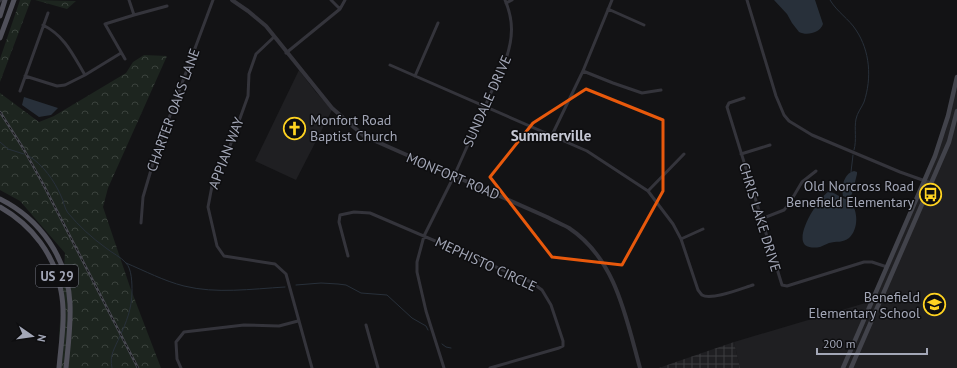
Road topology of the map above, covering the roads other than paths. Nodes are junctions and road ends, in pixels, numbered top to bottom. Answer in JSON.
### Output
{"nodes":[{"id":1,"x":5,"y":0,"type":"edge"},
{"id":2,"x":14,"y":0,"type":"edge"},
{"id":3,"x":129,"y":0,"type":"edge"},
{"id":4,"x":213,"y":0,"type":"edge"},
{"id":5,"x":232,"y":0,"type":"edge"},
{"id":6,"x":331,"y":0,"type":"edge"},
{"id":7,"x":345,"y":0,"type":"edge"},
{"id":8,"x":512,"y":0,"type":"edge"},
{"id":9,"x":612,"y":0,"type":"edge"},
{"id":10,"x":747,"y":0,"type":"edge"},
{"id":11,"x":505,"y":1,"type":"edge"},
{"id":12,"x":167,"y":6,"type":"dead end"},
{"id":13,"x":340,"y":9,"type":"junction"},
{"id":14,"x":608,"y":9,"type":"junction"},
{"id":15,"x":48,"y":13,"type":"dead end"},
{"id":16,"x":134,"y":15,"type":"junction"},
{"id":17,"x":0,"y":16,"type":"edge"},
{"id":18,"x":438,"y":23,"type":"dead end"},
{"id":19,"x":43,"y":25,"type":"junction"},
{"id":20,"x":644,"y":25,"type":"dead end"},
{"id":21,"x":274,"y":37,"type":"junction"},
{"id":22,"x":0,"y":38,"type":"edge"},
{"id":23,"x":122,"y":53,"type":"junction"},
{"id":24,"x":286,"y":53,"type":"junction"},
{"id":25,"x":125,"y":59,"type":"dead end"},
{"id":26,"x":390,"y":65,"type":"dead end"},
{"id":27,"x":583,"y":71,"type":"junction"},
{"id":28,"x":85,"y":75,"type":"junction"},
{"id":29,"x":26,"y":76,"type":"junction"},
{"id":30,"x":415,"y":76,"type":"junction"},
{"id":31,"x":957,"y":77,"type":"edge"},
{"id":32,"x":661,"y":90,"type":"dead end"},
{"id":33,"x":20,"y":91,"type":"dead end"},
{"id":34,"x":744,"y":98,"type":"dead end"},
{"id":35,"x":485,"y":107,"type":"junction"},
{"id":36,"x":957,"y":110,"type":"edge"},
{"id":37,"x":552,"y":135,"type":"junction"},
{"id":38,"x":770,"y":145,"type":"dead end"},
{"id":39,"x":684,"y":154,"type":"dead end"},
{"id":40,"x":741,"y":154,"type":"junction"},
{"id":41,"x":816,"y":172,"type":"dead end"},
{"id":42,"x":454,"y":176,"type":"junction"},
{"id":43,"x":924,"y":180,"type":"junction"},
{"id":44,"x":931,"y":183,"type":"junction"},
{"id":45,"x":648,"y":191,"type":"junction"},
{"id":46,"x":0,"y":199,"type":"edge"},
{"id":47,"x":0,"y":207,"type":"edge"},
{"id":48,"x":761,"y":219,"type":"junction"},
{"id":49,"x":141,"y":223,"type":"dead end"},
{"id":50,"x":703,"y":229,"type":"dead end"},
{"id":51,"x":424,"y":236,"type":"junction"},
{"id":52,"x":47,"y":238,"type":"junction"},
{"id":53,"x":681,"y":238,"type":"junction"},
{"id":54,"x":41,"y":242,"type":"junction"},
{"id":55,"x":348,"y":256,"type":"dead end"},
{"id":56,"x":887,"y":267,"type":"junction"},
{"id":57,"x":753,"y":286,"type":"dead end"},
{"id":58,"x":298,"y":321,"type":"junction"},
{"id":59,"x":366,"y":325,"type":"dead end"},
{"id":60,"x":60,"y":350,"type":"junction"},
{"id":61,"x":67,"y":350,"type":"junction"},
{"id":62,"x":59,"y":368,"type":"edge"},
{"id":63,"x":66,"y":368,"type":"edge"},
{"id":64,"x":181,"y":368,"type":"edge"},
{"id":65,"x":312,"y":368,"type":"edge"},
{"id":66,"x":378,"y":368,"type":"edge"},
{"id":67,"x":444,"y":368,"type":"edge"},
{"id":68,"x":490,"y":368,"type":"edge"},
{"id":69,"x":640,"y":368,"type":"edge"},
{"id":70,"x":843,"y":368,"type":"edge"},
{"id":71,"x":851,"y":368,"type":"edge"}],
"edges":[{"from":1,"to":17,"type":"main road"},
{"from":2,"to":22,"type":"main road"},
{"from":3,"to":16,"type":"street"},
{"from":4,"to":49,"type":"street","name":"CHARTER OAKS LANE"},
{"from":5,"to":21,"type":"street","name":"MONFORT ROAD"},
{"from":6,"to":13,"type":"street"},
{"from":7,"to":13,"type":"street"},
{"from":8,"to":11,"type":"street"},
{"from":9,"to":14,"type":"street"},
{"from":10,"to":43,"type":"street"},
{"from":11,"to":35,"type":"street","name":"SUNDALE DRIVE"},
{"from":12,"to":16,"type":"street"},
{"from":13,"to":24,"type":"street"},
{"from":14,"to":20,"type":"street"},
{"from":14,"to":27,"type":"street"},
{"from":15,"to":19,"type":"street"},
{"from":16,"to":23,"type":"street"},
{"from":18,"to":30,"type":"street"},
{"from":19,"to":28,"type":"street"},
{"from":19,"to":29,"type":"street"},
{"from":21,"to":24,"type":"street","name":"MONFORT ROAD"},
{"from":21,"to":58,"type":"street","name":"APPIAN WAY"},
{"from":23,"to":25,"type":"street"},
{"from":23,"to":28,"type":"street"},
{"from":24,"to":42,"type":"street","name":"MONFORT ROAD"},
{"from":26,"to":30,"type":"street"},
{"from":27,"to":32,"type":"street"},
{"from":27,"to":37,"type":"street"},
{"from":28,"to":29,"type":"street"},
{"from":29,"to":33,"type":"street"},
{"from":30,"to":35,"type":"street"},
{"from":31,"to":43,"type":"main road"},
{"from":34,"to":40,"type":"street","name":"CHRIS LAKE DRIVE"},
{"from":35,"to":37,"type":"street"},
{"from":35,"to":42,"type":"street","name":"SUNDALE DRIVE"},
{"from":36,"to":44,"type":"main road"},
{"from":37,"to":45,"type":"street"},
{"from":38,"to":40,"type":"street"},
{"from":39,"to":45,"type":"street"},
{"from":40,"to":48,"type":"street","name":"CHRIS LAKE DRIVE"},
{"from":41,"to":48,"type":"street"},
{"from":42,"to":51,"type":"street","name":"SUNDALE DRIVE"},
{"from":42,"to":69,"type":"street","name":"MONFORT ROAD"},
{"from":43,"to":44,"type":"street"},
{"from":43,"to":56,"type":"main road"},
{"from":44,"to":71,"type":"main road"},
{"from":45,"to":53,"type":"street"},
{"from":46,"to":52,"type":"main road","number":"US 29"},
{"from":47,"to":54,"type":"main road","number":"US 29"},
{"from":48,"to":56,"type":"street","name":"CHRIS LAKE DRIVE"},
{"from":50,"to":53,"type":"street"},
{"from":51,"to":55,"type":"street","name":"MEPHISTO CIRCLE"},
{"from":51,"to":67,"type":"street","name":"SUNDALE DRIVE"},
{"from":51,"to":68,"type":"street","name":"MEPHISTO CIRCLE"},
{"from":52,"to":54,"type":"main road"},
{"from":52,"to":61,"type":"main road","number":"US 29"},
{"from":53,"to":57,"type":"street"},
{"from":54,"to":60,"type":"main road","number":"US 29"},
{"from":56,"to":70,"type":"main road"},
{"from":58,"to":64,"type":"street"},
{"from":58,"to":65,"type":"street","name":"APPIAN WAY"},
{"from":59,"to":66,"type":"street"},
{"from":60,"to":61,"type":"main road"},
{"from":60,"to":62,"type":"main road","number":"US 29"},
{"from":61,"to":63,"type":"main road","number":"US 29"}]}
